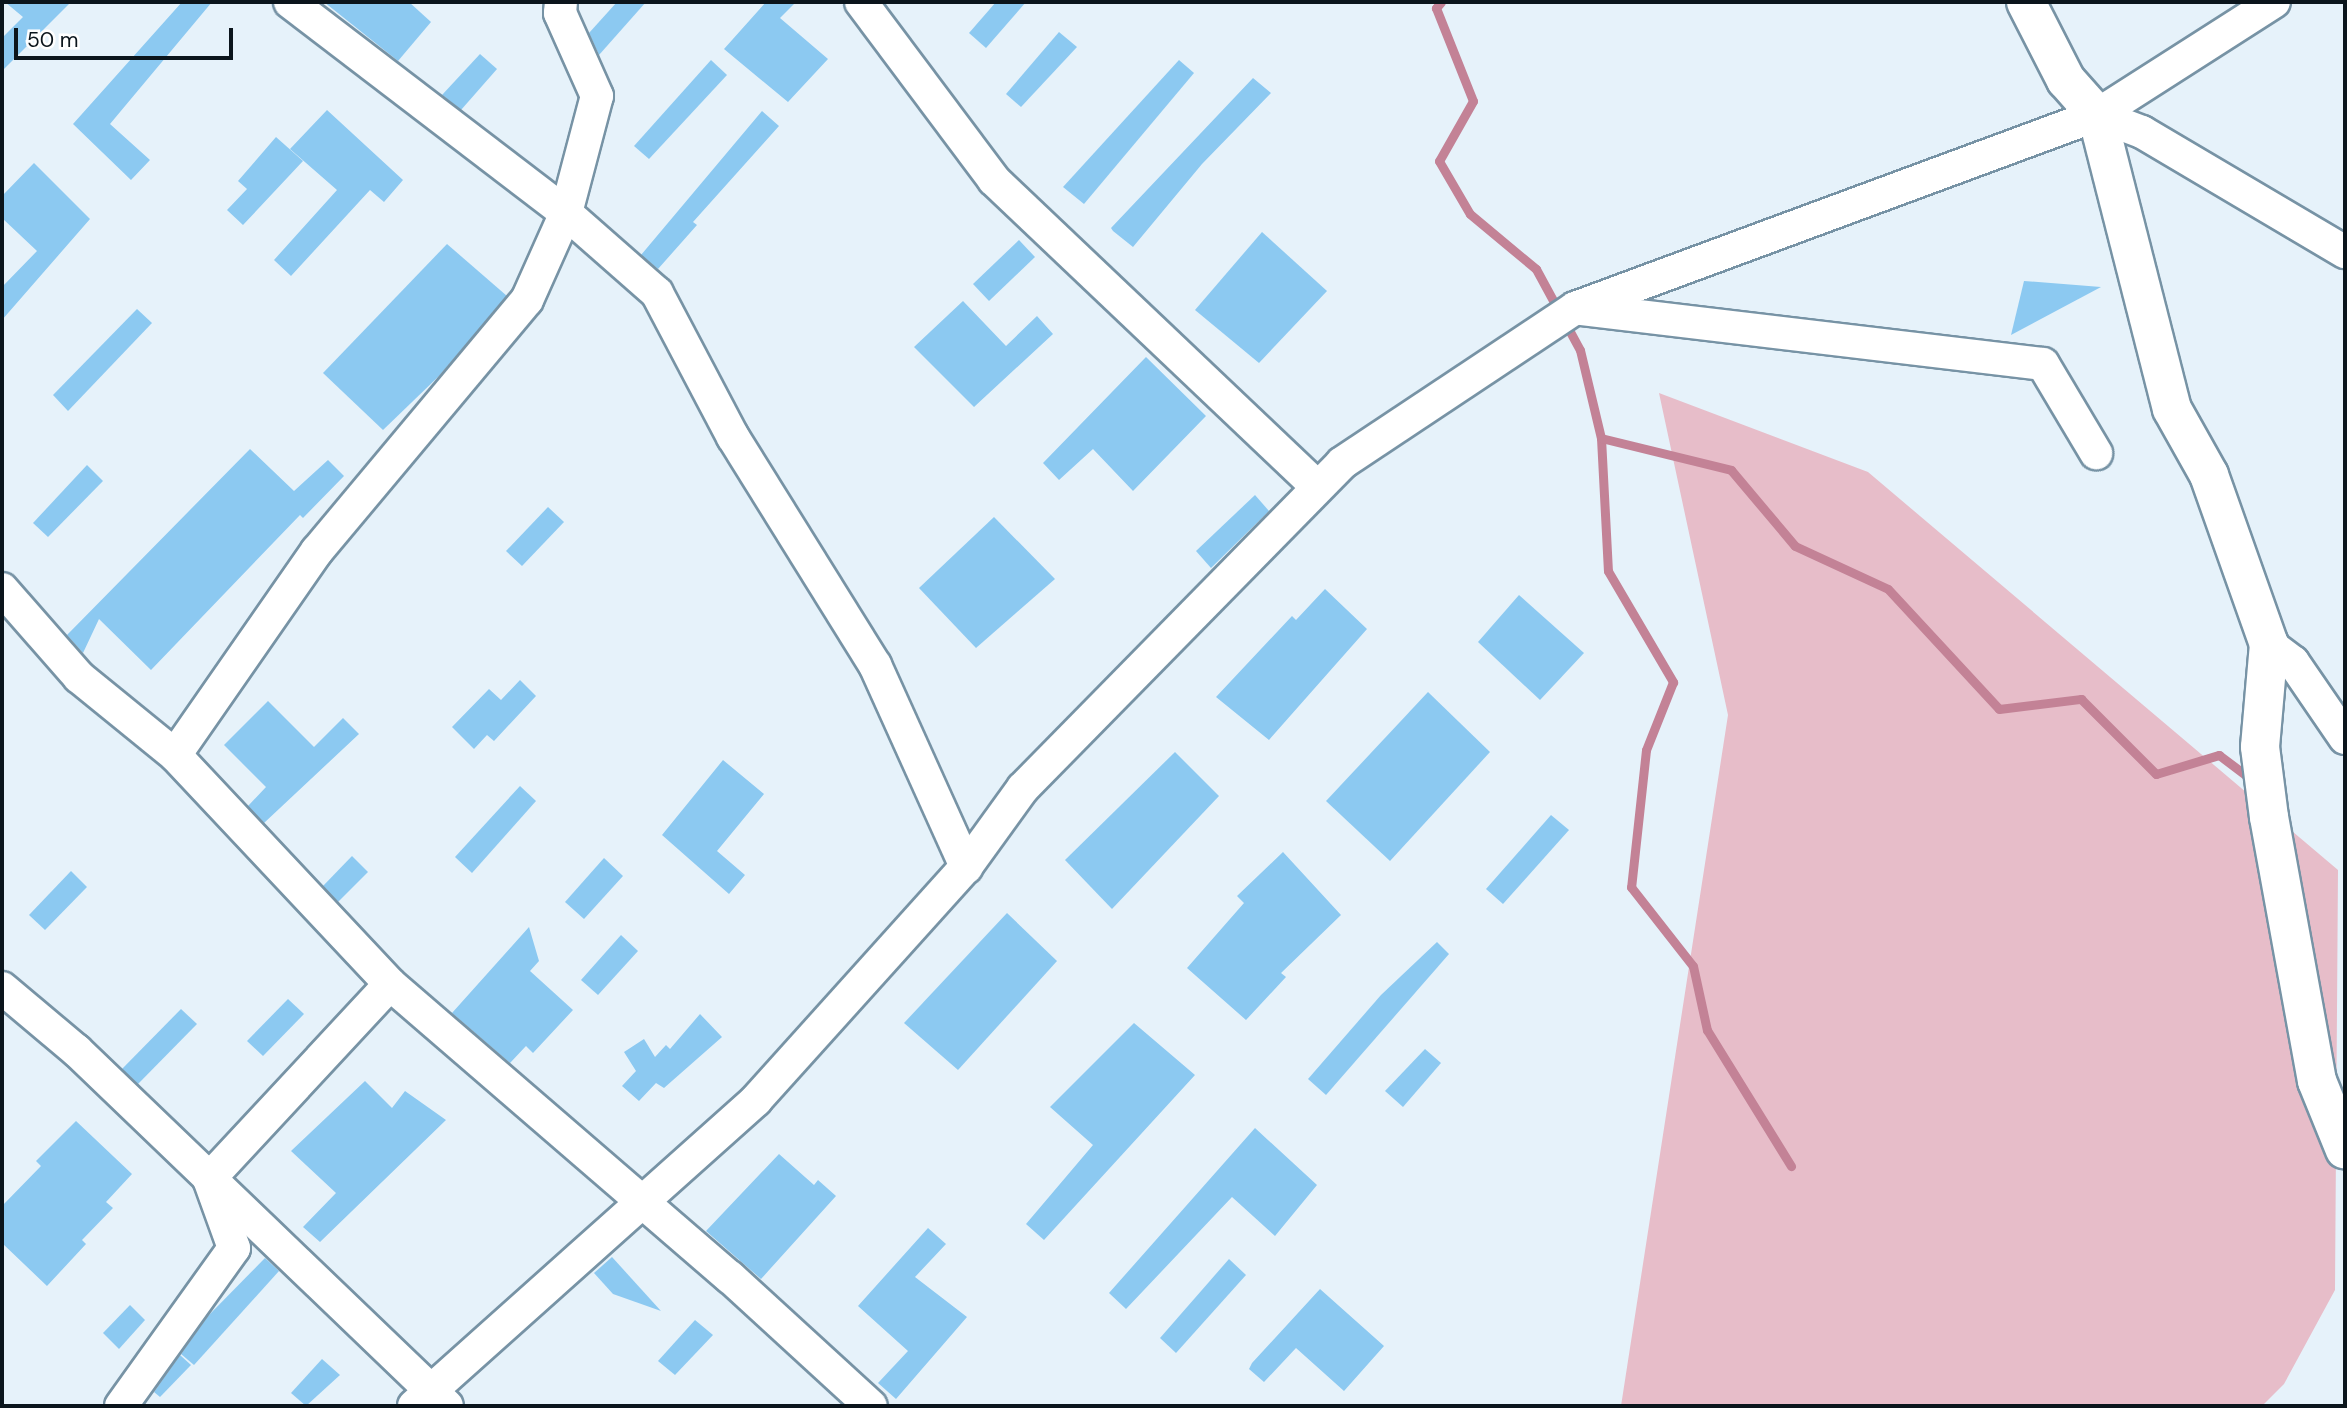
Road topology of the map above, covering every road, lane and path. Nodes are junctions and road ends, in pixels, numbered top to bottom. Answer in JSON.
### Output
{"nodes":[{"id":1,"x":290,"y":2,"type":"edge"},
{"id":2,"x":561,"y":2,"type":"edge"},
{"id":3,"x":860,"y":2,"type":"edge"},
{"id":4,"x":2026,"y":2,"type":"edge"},
{"id":5,"x":2273,"y":2,"type":"edge"},
{"id":6,"x":2097,"y":115,"type":"junction"},
{"id":7,"x":566,"y":213,"type":"junction"},
{"id":8,"x":2345,"y":252,"type":"edge"},
{"id":9,"x":1575,"y":308,"type":"junction"},
{"id":10,"x":2096,"y":453,"type":"dead end"},
{"id":11,"x":1318,"y":487,"type":"junction"},
{"id":12,"x":2,"y":589,"type":"edge"},
{"id":13,"x":2269,"y":644,"type":"junction"},
{"id":14,"x":2345,"y":738,"type":"edge"},
{"id":15,"x":175,"y":755,"type":"junction"},
{"id":16,"x":966,"y":867,"type":"junction"},
{"id":17,"x":390,"y":984,"type":"junction"},
{"id":18,"x":2,"y":988,"type":"edge"},
{"id":19,"x":2345,"y":1150,"type":"edge"},
{"id":20,"x":209,"y":1179,"type":"junction"},
{"id":21,"x":641,"y":1203,"type":"junction"},
{"id":22,"x":431,"y":1401,"type":"edge"},
{"id":23,"x":121,"y":1406,"type":"edge"},
{"id":24,"x":871,"y":1406,"type":"edge"}],
"edges":[{"from":1,"to":7,"type":"street"},
{"from":2,"to":7,"type":"street"},
{"from":3,"to":11,"type":"street"},
{"from":4,"to":6,"type":"street"},
{"from":5,"to":6,"type":"street"},
{"from":6,"to":8,"type":"street"},
{"from":6,"to":9,"type":"street"},
{"from":6,"to":13,"type":"street"},
{"from":7,"to":15,"type":"street"},
{"from":7,"to":16,"type":"street"},
{"from":9,"to":10,"type":"street"},
{"from":9,"to":11,"type":"street"},
{"from":11,"to":16,"type":"street"},
{"from":12,"to":15,"type":"street"},
{"from":13,"to":14,"type":"street"},
{"from":13,"to":19,"type":"street"},
{"from":15,"to":17,"type":"street"},
{"from":16,"to":21,"type":"street"},
{"from":17,"to":20,"type":"street"},
{"from":17,"to":21,"type":"street"},
{"from":18,"to":20,"type":"street"},
{"from":20,"to":22,"type":"street"},
{"from":20,"to":23,"type":"street"},
{"from":21,"to":22,"type":"street"},
{"from":21,"to":24,"type":"street"}]}
